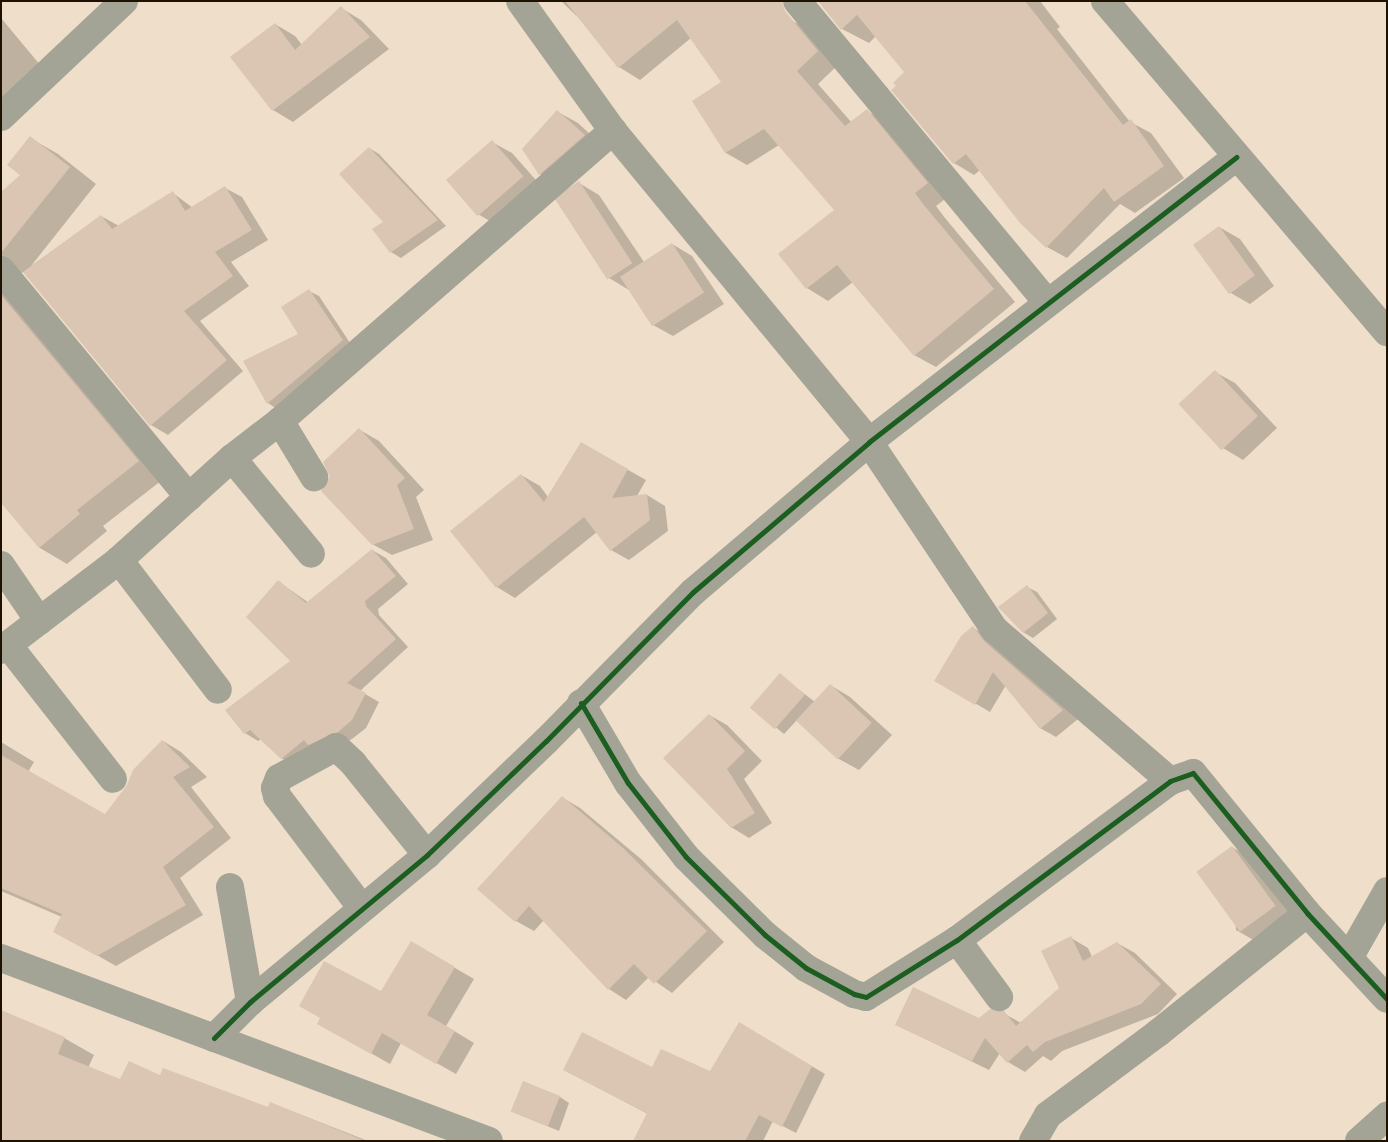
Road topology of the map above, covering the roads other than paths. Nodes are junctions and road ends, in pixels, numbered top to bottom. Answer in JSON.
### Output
{"nodes":[{"id":1,"x":124,"y":1,"type":"edge"},
{"id":2,"x":520,"y":1,"type":"edge"},
{"id":3,"x":797,"y":1,"type":"edge"},
{"id":4,"x":1105,"y":1,"type":"edge"},
{"id":5,"x":1,"y":117,"type":"edge"},
{"id":6,"x":613,"y":131,"type":"junction"},
{"id":7,"x":1237,"y":157,"type":"junction"},
{"id":8,"x":1,"y":270,"type":"edge"},
{"id":9,"x":1047,"y":302,"type":"junction"},
{"id":10,"x":1387,"y":332,"type":"edge"},
{"id":11,"x":280,"y":421,"type":"junction"},
{"id":12,"x":869,"y":442,"type":"junction"},
{"id":13,"x":232,"y":458,"type":"junction"},
{"id":14,"x":314,"y":477,"type":"dead end"},
{"id":15,"x":189,"y":497,"type":"junction"},
{"id":16,"x":312,"y":554,"type":"dead end"},
{"id":17,"x":119,"y":560,"type":"junction"},
{"id":18,"x":1,"y":565,"type":"edge"},
{"id":19,"x":39,"y":621,"type":"junction"},
{"id":20,"x":5,"y":648,"type":"edge"},
{"id":21,"x":218,"y":690,"type":"dead end"},
{"id":22,"x":581,"y":703,"type":"junction"},
{"id":23,"x":113,"y":779,"type":"dead end"},
{"id":24,"x":1170,"y":781,"type":"junction"},
{"id":25,"x":427,"y":855,"type":"junction"},
{"id":26,"x":230,"y":886,"type":"dead end"},
{"id":27,"x":1387,"y":891,"type":"edge"},
{"id":28,"x":361,"y":908,"type":"junction"},
{"id":29,"x":1307,"y":913,"type":"junction"},
{"id":30,"x":957,"y":940,"type":"junction"},
{"id":31,"x":1,"y":958,"type":"edge"},
{"id":32,"x":1349,"y":958,"type":"junction"},
{"id":33,"x":999,"y":997,"type":"dead end"},
{"id":34,"x":1387,"y":998,"type":"edge"},
{"id":35,"x":250,"y":1002,"type":"junction"},
{"id":36,"x":214,"y":1038,"type":"junction"},
{"id":37,"x":1387,"y":1116,"type":"edge"},
{"id":38,"x":489,"y":1141,"type":"edge"},
{"id":39,"x":1034,"y":1141,"type":"edge"},
{"id":40,"x":1359,"y":1141,"type":"edge"}],
"edges":[{"from":1,"to":5,"type":"street"},
{"from":2,"to":6,"type":"street"},
{"from":3,"to":9,"type":"street"},
{"from":4,"to":7,"type":"street"},
{"from":6,"to":11,"type":"street"},
{"from":6,"to":12,"type":"street"},
{"from":7,"to":9,"type":"street"},
{"from":7,"to":10,"type":"street"},
{"from":8,"to":15,"type":"street"},
{"from":9,"to":12,"type":"street"},
{"from":11,"to":13,"type":"street"},
{"from":11,"to":14,"type":"street"},
{"from":12,"to":22,"type":"street"},
{"from":12,"to":24,"type":"street"},
{"from":13,"to":15,"type":"street"},
{"from":13,"to":16,"type":"street"},
{"from":15,"to":17,"type":"street"},
{"from":17,"to":19,"type":"street"},
{"from":17,"to":21,"type":"street"},
{"from":18,"to":19,"type":"street"},
{"from":19,"to":20,"type":"street"},
{"from":20,"to":23,"type":"street"},
{"from":22,"to":25,"type":"street"},
{"from":22,"to":30,"type":"street"},
{"from":24,"to":29,"type":"street"},
{"from":24,"to":30,"type":"street"},
{"from":25,"to":28,"type":"street"},
{"from":25,"to":28,"type":"street"},
{"from":26,"to":35,"type":"street"},
{"from":27,"to":32,"type":"street"},
{"from":28,"to":35,"type":"street"},
{"from":29,"to":32,"type":"street"},
{"from":29,"to":39,"type":"street"},
{"from":30,"to":33,"type":"street"},
{"from":31,"to":36,"type":"street"},
{"from":32,"to":34,"type":"street"},
{"from":35,"to":36,"type":"street"},
{"from":36,"to":38,"type":"street"},
{"from":37,"to":40,"type":"street"}]}
